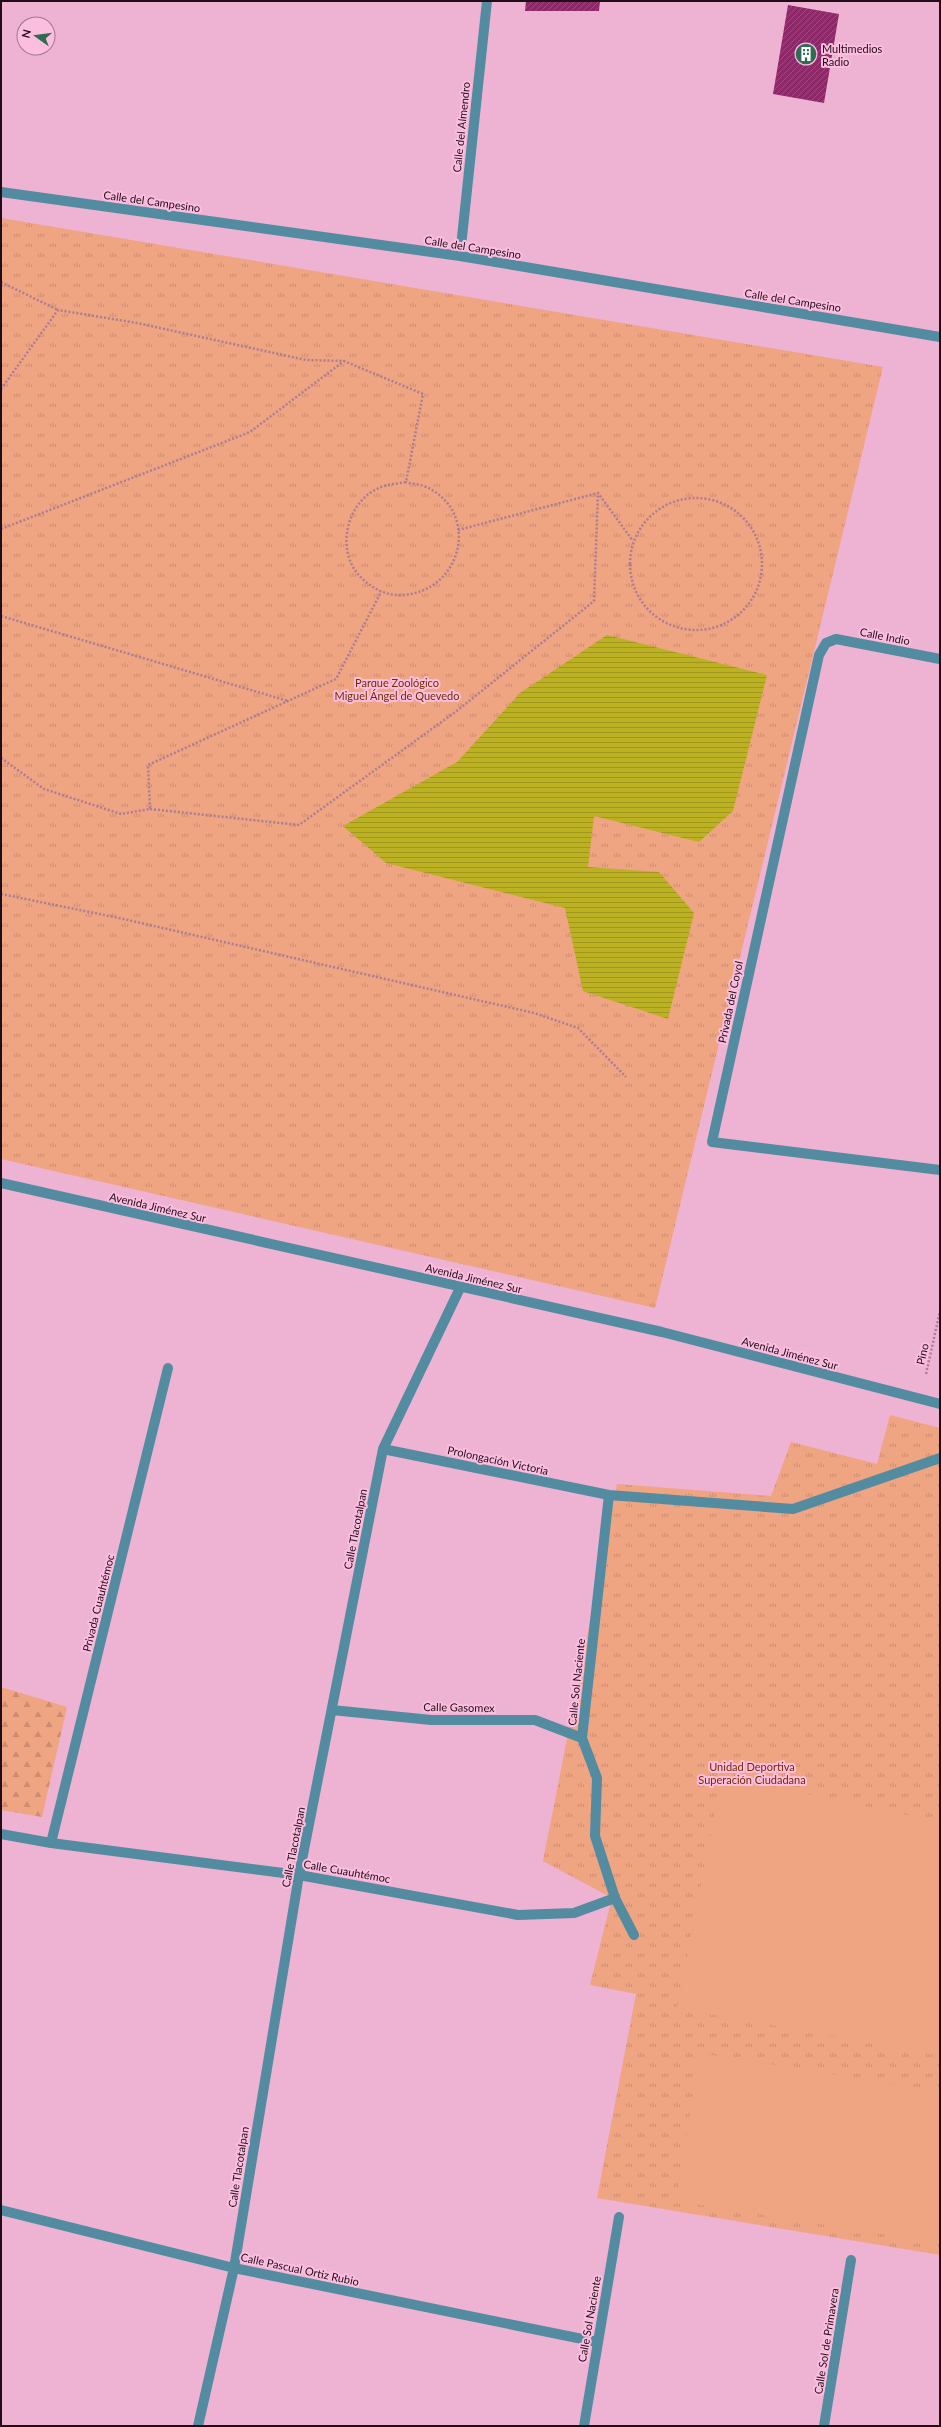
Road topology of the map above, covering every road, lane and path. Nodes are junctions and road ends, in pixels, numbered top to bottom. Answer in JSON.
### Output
{"nodes":[{"id":1,"x":487,"y":1,"type":"edge"},
{"id":2,"x":1,"y":192,"type":"edge"},
{"id":3,"x":460,"y":256,"type":"junction"},
{"id":4,"x":1,"y":282,"type":"edge"},
{"id":5,"x":58,"y":310,"type":"junction"},
{"id":6,"x":940,"y":337,"type":"edge"},
{"id":7,"x":344,"y":361,"type":"junction"},
{"id":8,"x":1,"y":389,"type":"edge"},
{"id":9,"x":406,"y":482,"type":"junction"},
{"id":10,"x":598,"y":493,"type":"junction"},
{"id":11,"x":1,"y":528,"type":"edge"},
{"id":12,"x":458,"y":530,"type":"junction"},
{"id":13,"x":633,"y":541,"type":"junction"},
{"id":14,"x":381,"y":592,"type":"junction"},
{"id":15,"x":1,"y":616,"type":"edge"},
{"id":16,"x":826,"y":644,"type":"joint"},
{"id":17,"x":940,"y":659,"type":"edge"},
{"id":18,"x":288,"y":701,"type":"junction"},
{"id":19,"x":1,"y":758,"type":"edge"},
{"id":20,"x":150,"y":809,"type":"junction"},
{"id":21,"x":1,"y":894,"type":"edge"},
{"id":22,"x":626,"y":1078,"type":"dead end"},
{"id":23,"x":940,"y":1170,"type":"edge"},
{"id":24,"x":1,"y":1183,"type":"edge"},
{"id":25,"x":460,"y":1288,"type":"junction"},
{"id":26,"x":940,"y":1310,"type":"edge"},
{"id":27,"x":168,"y":1368,"type":"dead end"},
{"id":28,"x":920,"y":1400,"type":"junction"},
{"id":29,"x":940,"y":1404,"type":"edge"},
{"id":30,"x":383,"y":1449,"type":"junction"},
{"id":31,"x":940,"y":1458,"type":"edge"},
{"id":32,"x":609,"y":1495,"type":"junction"},
{"id":33,"x":332,"y":1710,"type":"junction"},
{"id":34,"x":582,"y":1738,"type":"junction"},
{"id":35,"x":1,"y":1834,"type":"edge"},
{"id":36,"x":51,"y":1844,"type":"junction"},
{"id":37,"x":299,"y":1875,"type":"junction"},
{"id":38,"x":616,"y":1898,"type":"junction"},
{"id":39,"x":634,"y":1935,"type":"dead end"},
{"id":40,"x":1,"y":2210,"type":"edge"},
{"id":41,"x":619,"y":2217,"type":"dead end"},
{"id":42,"x":851,"y":2260,"type":"dead end"},
{"id":43,"x":234,"y":2268,"type":"junction"},
{"id":44,"x":596,"y":2342,"type":"junction"},
{"id":45,"x":198,"y":2426,"type":"edge"},
{"id":46,"x":584,"y":2426,"type":"edge"},
{"id":47,"x":824,"y":2426,"type":"edge"}],
"edges":[{"from":1,"to":3,"type":"street","name":"Calle del Almendro"},
{"from":2,"to":3,"type":"street","name":"Calle del Campesino"},
{"from":3,"to":6,"type":"street","name":"Calle del Campesino"},
{"from":4,"to":5,"type":"path"},
{"from":5,"to":7,"type":"path"},
{"from":5,"to":8,"type":"path"},
{"from":7,"to":9,"type":"path"},
{"from":7,"to":11,"type":"path"},
{"from":9,"to":12,"type":"path"},
{"from":9,"to":14,"type":"path"},
{"from":10,"to":12,"type":"path"},
{"from":10,"to":13,"type":"path"},
{"from":10,"to":20,"type":"path"},
{"from":12,"to":14,"type":"path"},
{"from":13,"to":13,"type":"path"},
{"from":14,"to":18,"type":"path"},
{"from":15,"to":18,"type":"path"},
{"from":16,"to":17,"type":"street","name":"Calle Indio"},
{"from":16,"to":23,"type":"street","name":"Privada del Coyol"},
{"from":18,"to":20,"type":"path"},
{"from":19,"to":20,"type":"path"},
{"from":21,"to":22,"type":"path"},
{"from":24,"to":25,"type":"street","name":"Avenida Jiménez Sur"},
{"from":25,"to":28,"type":"street","name":"Avenida Jiménez Sur"},
{"from":25,"to":30,"type":"street","name":"Calle Tlacotalpan"},
{"from":26,"to":28,"type":"path","name":"Pino"},
{"from":27,"to":36,"type":"street","name":"Privada Cuauhtémoc"},
{"from":28,"to":29,"type":"street","name":"Avenida Jiménez Sur"},
{"from":30,"to":32,"type":"street","name":"Prolongación Victoria"},
{"from":30,"to":33,"type":"street","name":"Calle Tlacotalpan"},
{"from":31,"to":32,"type":"street","name":"Prolongación Victoria"},
{"from":32,"to":34,"type":"street","name":"Calle Sol Naciente"},
{"from":33,"to":34,"type":"street","name":"Calle Gasomex"},
{"from":33,"to":37,"type":"street","name":"Calle Tlacotalpan"},
{"from":34,"to":38,"type":"street","name":"Calle Sol Naciente"},
{"from":35,"to":36,"type":"street","name":"Calle Cuauhtémoc"},
{"from":36,"to":37,"type":"street","name":"Calle Cuauhtémoc"},
{"from":37,"to":38,"type":"street","name":"Calle Cuauhtémoc"},
{"from":37,"to":43,"type":"street","name":"Calle Tlacotalpan"},
{"from":38,"to":39,"type":"street","name":"Calle Sol Naciente"},
{"from":40,"to":43,"type":"street","name":"Calle Pascual Ortiz Rubio"},
{"from":41,"to":44,"type":"street","name":"Calle Sol Naciente"},
{"from":42,"to":47,"type":"street","name":"Calle Sol de Primavera"},
{"from":43,"to":44,"type":"street","name":"Calle Pascual Ortiz Rubio"},
{"from":43,"to":45,"type":"street","name":"Calle Tlacotalpan"},
{"from":44,"to":46,"type":"street","name":"Calle Sol Naciente"}]}
